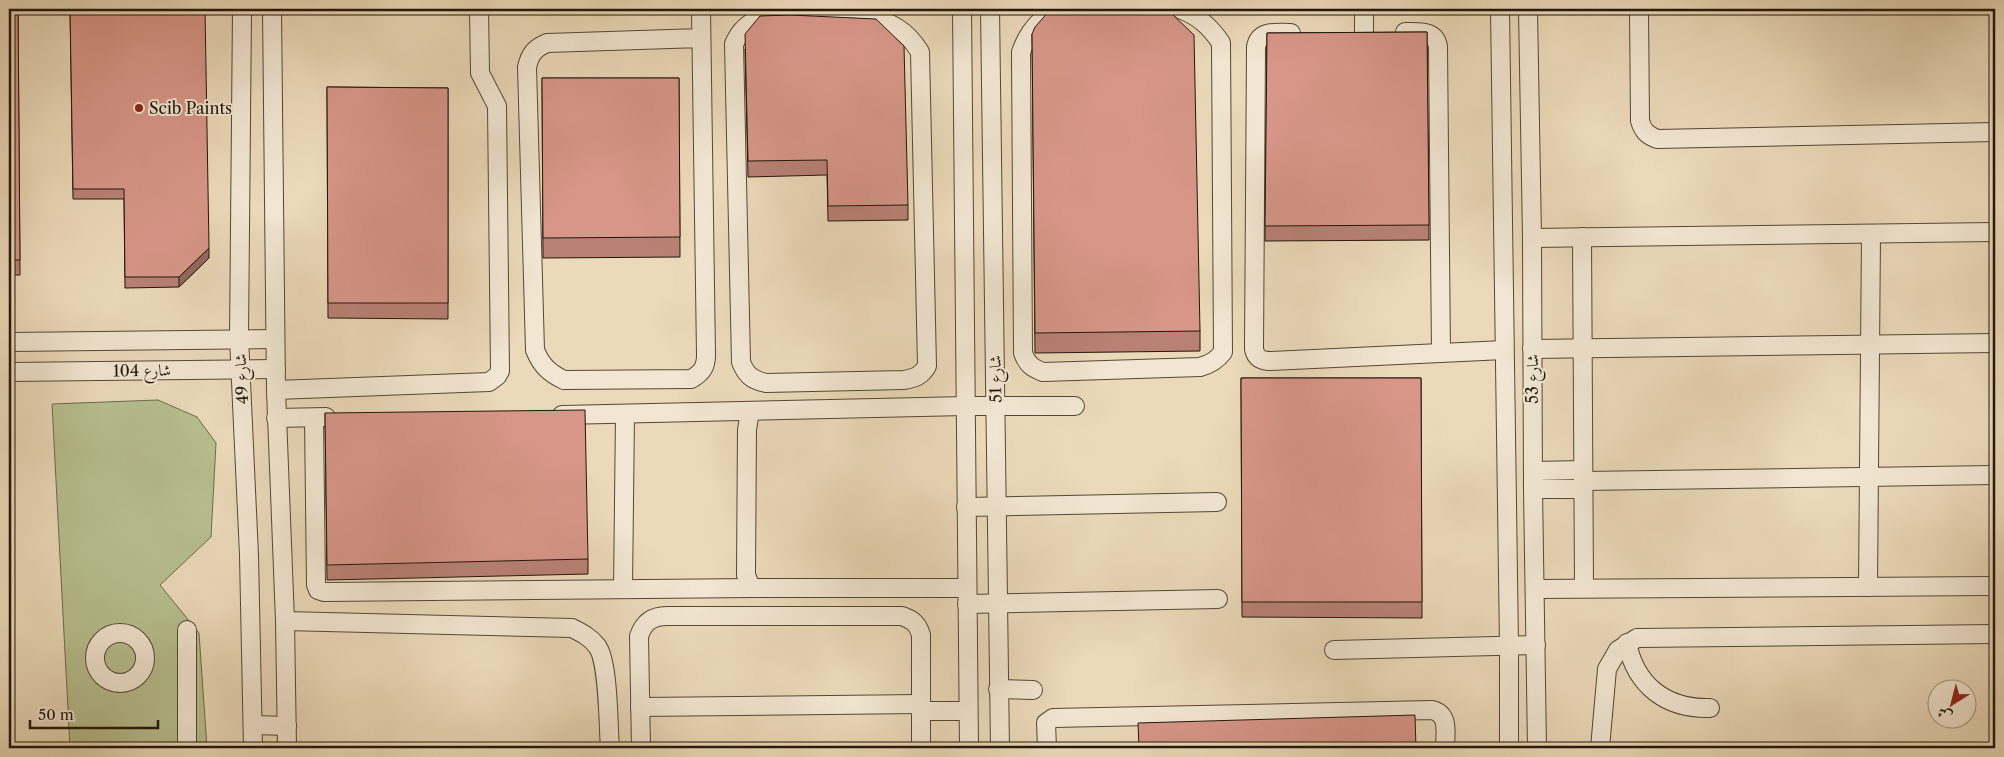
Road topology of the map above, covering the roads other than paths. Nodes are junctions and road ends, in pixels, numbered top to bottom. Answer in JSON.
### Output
{"nodes":[{"id":1,"x":242,"y":9,"type":"edge"},
{"id":2,"x":272,"y":9,"type":"edge"},
{"id":3,"x":479,"y":9,"type":"edge"},
{"id":4,"x":701,"y":9,"type":"edge"},
{"id":5,"x":962,"y":9,"type":"edge"},
{"id":6,"x":990,"y":9,"type":"edge"},
{"id":7,"x":1059,"y":9,"type":"edge"},
{"id":8,"x":1180,"y":9,"type":"edge"},
{"id":9,"x":1364,"y":9,"type":"edge"},
{"id":10,"x":1500,"y":9,"type":"edge"},
{"id":11,"x":1528,"y":9,"type":"edge"},
{"id":12,"x":1639,"y":9,"type":"edge"},
{"id":13,"x":827,"y":14,"type":"edge"},
{"id":14,"x":1309,"y":33,"type":"edge"},
{"id":15,"x":1346,"y":33,"type":"edge"},
{"id":16,"x":1364,"y":33,"type":"junction"},
{"id":17,"x":701,"y":38,"type":"junction"},
{"id":18,"x":1995,"y":132,"type":"edge"},
{"id":19,"x":1995,"y":232,"type":"edge"},
{"id":20,"x":1871,"y":234,"type":"junction"},
{"id":21,"x":1582,"y":237,"type":"junction"},
{"id":22,"x":1532,"y":238,"type":"junction"},
{"id":23,"x":239,"y":338,"type":"junction"},
{"id":24,"x":275,"y":339,"type":"junction"},
{"id":25,"x":9,"y":342,"type":"edge"},
{"id":26,"x":1995,"y":343,"type":"edge"},
{"id":27,"x":1870,"y":345,"type":"junction"},
{"id":28,"x":1532,"y":349,"type":"junction"},
{"id":29,"x":1582,"y":349,"type":"junction"},
{"id":30,"x":1504,"y":350,"type":"junction"},
{"id":31,"x":1441,"y":353,"type":"junction"},
{"id":32,"x":241,"y":369,"type":"junction"},
{"id":33,"x":276,"y":369,"type":"junction"},
{"id":34,"x":9,"y":372,"type":"edge"},
{"id":35,"x":276,"y":390,"type":"junction"},
{"id":36,"x":966,"y":406,"type":"junction"},
{"id":37,"x":995,"y":406,"type":"junction"},
{"id":38,"x":1075,"y":406,"type":"dead end"},
{"id":39,"x":752,"y":411,"type":"junction"},
{"id":40,"x":625,"y":414,"type":"junction"},
{"id":41,"x":548,"y":415,"type":"edge"},
{"id":42,"x":344,"y":417,"type":"edge"},
{"id":43,"x":276,"y":418,"type":"junction"},
{"id":44,"x":314,"y":418,"type":"junction"},
{"id":45,"x":1532,"y":471,"type":"junction"},
{"id":46,"x":1995,"y":475,"type":"edge"},
{"id":47,"x":1869,"y":477,"type":"junction"},
{"id":48,"x":1583,"y":480,"type":"junction"},
{"id":49,"x":1533,"y":489,"type":"junction"},
{"id":50,"x":1217,"y":502,"type":"dead end"},
{"id":51,"x":996,"y":506,"type":"junction"},
{"id":52,"x":966,"y":507,"type":"junction"},
{"id":53,"x":1868,"y":586,"type":"junction"},
{"id":54,"x":1995,"y":586,"type":"edge"},
{"id":55,"x":754,"y":588,"type":"junction"},
{"id":56,"x":1536,"y":588,"type":"junction"},
{"id":57,"x":1584,"y":588,"type":"junction"},
{"id":58,"x":623,"y":589,"type":"junction"},
{"id":59,"x":967,"y":596,"type":"junction"},
{"id":60,"x":1218,"y":599,"type":"dead end"},
{"id":61,"x":997,"y":604,"type":"junction"},
{"id":62,"x":285,"y":621,"type":"junction"},
{"id":63,"x":187,"y":630,"type":"dead end"},
{"id":64,"x":1995,"y":634,"type":"edge"},
{"id":65,"x":1627,"y":643,"type":"junction"},
{"id":66,"x":1536,"y":645,"type":"junction"},
{"id":67,"x":1509,"y":646,"type":"junction"},
{"id":68,"x":1334,"y":650,"type":"dead end"},
{"id":69,"x":998,"y":690,"type":"junction"},
{"id":70,"x":1033,"y":690,"type":"dead end"},
{"id":71,"x":640,"y":707,"type":"junction"},
{"id":72,"x":921,"y":707,"type":"junction"},
{"id":73,"x":1710,"y":708,"type":"dead end"},
{"id":74,"x":968,"y":710,"type":"junction"},
{"id":75,"x":253,"y":725,"type":"junction"},
{"id":76,"x":287,"y":726,"type":"junction"},
{"id":77,"x":187,"y":748,"type":"edge"},
{"id":78,"x":253,"y":748,"type":"edge"},
{"id":79,"x":287,"y":748,"type":"edge"},
{"id":80,"x":610,"y":748,"type":"edge"},
{"id":81,"x":641,"y":748,"type":"edge"},
{"id":82,"x":921,"y":748,"type":"edge"},
{"id":83,"x":969,"y":748,"type":"edge"},
{"id":84,"x":1000,"y":748,"type":"edge"},
{"id":85,"x":1046,"y":748,"type":"edge"},
{"id":86,"x":1445,"y":748,"type":"edge"},
{"id":87,"x":1509,"y":748,"type":"edge"},
{"id":88,"x":1537,"y":748,"type":"edge"},
{"id":89,"x":1600,"y":748,"type":"edge"}],
"edges":[{"from":1,"to":23,"type":"lane","name":"شارع 49"},
{"from":2,"to":24,"type":"lane","name":"شارع 49"},
{"from":3,"to":35,"type":"lane"},
{"from":4,"to":17,"type":"lane"},
{"from":5,"to":36,"type":"lane","name":"شارع 51"},
{"from":6,"to":37,"type":"lane","name":"شارع 51"},
{"from":7,"to":8,"type":"lane"},
{"from":9,"to":16,"type":"lane"},
{"from":10,"to":30,"type":"lane","name":"شارع 53"},
{"from":11,"to":22,"type":"lane","name":"شارع 53"},
{"from":12,"to":18,"type":"lane"},
{"from":13,"to":13,"type":"lane"},
{"from":14,"to":31,"type":"lane"},
{"from":15,"to":16,"type":"lane"},
{"from":16,"to":31,"type":"lane"},
{"from":17,"to":17,"type":"lane"},
{"from":19,"to":20,"type":"lane"},
{"from":20,"to":21,"type":"lane"},
{"from":20,"to":27,"type":"lane"},
{"from":21,"to":22,"type":"lane"},
{"from":21,"to":29,"type":"lane"},
{"from":22,"to":28,"type":"lane","name":"شارع 53"},
{"from":23,"to":24,"type":"lane","name":"شارع 104"},
{"from":23,"to":25,"type":"lane","name":"شارع 104"},
{"from":23,"to":32,"type":"lane","name":"شارع 49"},
{"from":24,"to":33,"type":"lane","name":"شارع 49"},
{"from":26,"to":27,"type":"lane"},
{"from":27,"to":29,"type":"lane"},
{"from":27,"to":47,"type":"lane"},
{"from":28,"to":29,"type":"lane"},
{"from":28,"to":45,"type":"lane","name":"شارع 53"},
{"from":29,"to":48,"type":"lane"},
{"from":30,"to":31,"type":"lane"},
{"from":30,"to":67,"type":"lane","name":"شارع 53"},
{"from":32,"to":33,"type":"lane","name":"شارع 104"},
{"from":32,"to":34,"type":"lane","name":"شارع 104"},
{"from":32,"to":75,"type":"lane","name":"شارع 49"},
{"from":33,"to":35,"type":"lane","name":"شارع 49"},
{"from":35,"to":43,"type":"lane","name":"شارع 49"},
{"from":36,"to":37,"type":"lane"},
{"from":36,"to":39,"type":"lane"},
{"from":36,"to":52,"type":"lane","name":"شارع 51"},
{"from":37,"to":38,"type":"lane"},
{"from":37,"to":51,"type":"lane","name":"شارع 51"},
{"from":39,"to":40,"type":"lane"},
{"from":39,"to":55,"type":"lane"},
{"from":40,"to":41,"type":"lane"},
{"from":40,"to":58,"type":"lane"},
{"from":42,"to":44,"type":"lane"},
{"from":43,"to":44,"type":"lane"},
{"from":43,"to":62,"type":"lane","name":"شارع 49"},
{"from":44,"to":58,"type":"lane"},
{"from":45,"to":48,"type":"lane"},
{"from":45,"to":49,"type":"lane","name":"شارع 53"},
{"from":46,"to":47,"type":"lane"},
{"from":47,"to":48,"type":"lane"},
{"from":47,"to":53,"type":"lane"},
{"from":48,"to":49,"type":"lane"},
{"from":48,"to":57,"type":"lane"},
{"from":49,"to":56,"type":"lane","name":"شارع 53"},
{"from":50,"to":51,"type":"lane"},
{"from":51,"to":52,"type":"lane"},
{"from":51,"to":61,"type":"lane","name":"شارع 51"},
{"from":52,"to":59,"type":"lane","name":"شارع 51"},
{"from":53,"to":54,"type":"lane"},
{"from":53,"to":57,"type":"lane"},
{"from":55,"to":58,"type":"lane"},
{"from":55,"to":59,"type":"lane"},
{"from":56,"to":57,"type":"lane"},
{"from":56,"to":66,"type":"lane","name":"شارع 53"},
{"from":59,"to":61,"type":"lane"},
{"from":59,"to":74,"type":"lane","name":"شارع 51"},
{"from":60,"to":61,"type":"lane"},
{"from":61,"to":69,"type":"lane","name":"شارع 51"},
{"from":62,"to":76,"type":"lane","name":"شارع 49"},
{"from":62,"to":80,"type":"lane"},
{"from":63,"to":77,"type":"lane"},
{"from":64,"to":65,"type":"lane"},
{"from":65,"to":73,"type":"lane"},
{"from":65,"to":89,"type":"lane"},
{"from":66,"to":67,"type":"lane"},
{"from":66,"to":88,"type":"lane","name":"شارع 53"},
{"from":67,"to":68,"type":"lane"},
{"from":67,"to":87,"type":"lane","name":"شارع 53"},
{"from":69,"to":70,"type":"lane"},
{"from":69,"to":84,"type":"lane","name":"شارع 51"},
{"from":71,"to":72,"type":"lane"},
{"from":71,"to":72,"type":"lane"},
{"from":71,"to":81,"type":"lane"},
{"from":72,"to":74,"type":"lane"},
{"from":72,"to":82,"type":"lane"},
{"from":74,"to":83,"type":"lane","name":"شارع 51"},
{"from":75,"to":76,"type":"lane"},
{"from":75,"to":78,"type":"lane","name":"شارع 49"},
{"from":76,"to":79,"type":"lane","name":"شارع 49"},
{"from":85,"to":86,"type":"lane"}]}
